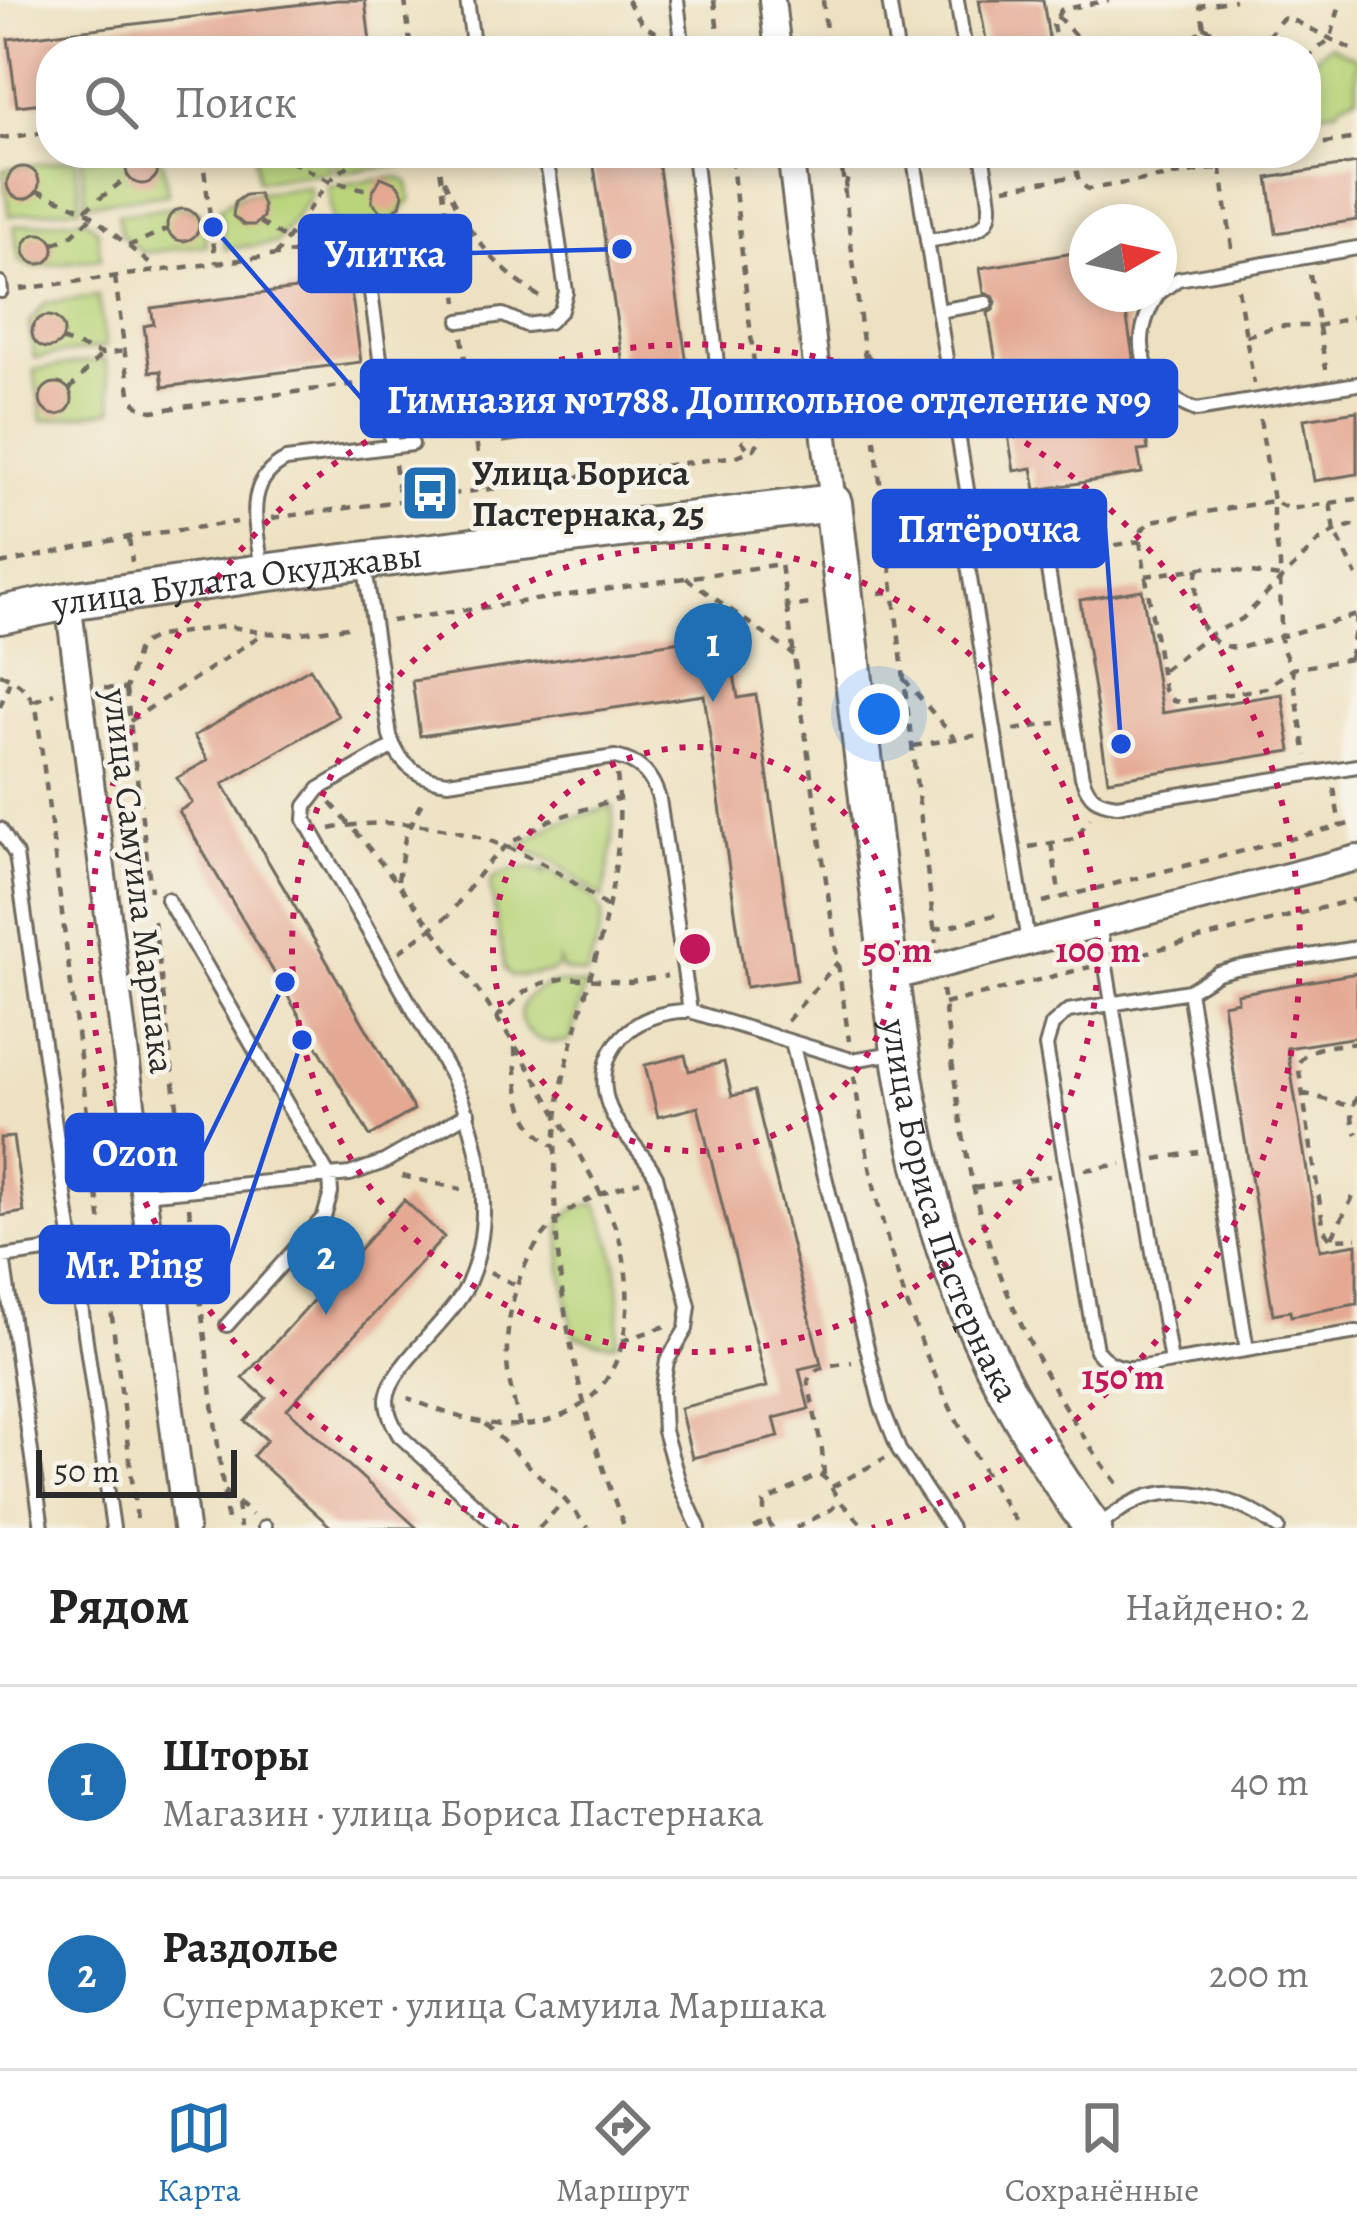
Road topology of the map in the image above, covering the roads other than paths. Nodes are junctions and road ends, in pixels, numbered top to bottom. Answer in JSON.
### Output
{"nodes":[{"id":1,"x":467,"y":0,"type":"edge"},
{"id":2,"x":677,"y":0,"type":"edge"},
{"id":3,"x":772,"y":0,"type":"edge"},
{"id":4,"x":889,"y":0,"type":"edge"},
{"id":5,"x":957,"y":0,"type":"edge"},
{"id":6,"x":472,"y":36,"type":"edge"},
{"id":7,"x":681,"y":36,"type":"edge"},
{"id":8,"x":776,"y":36,"type":"edge"},
{"id":9,"x":895,"y":36,"type":"edge"},
{"id":10,"x":963,"y":36,"type":"edge"},
{"id":11,"x":547,"y":168,"type":"edge"},
{"id":12,"x":696,"y":168,"type":"edge"},
{"id":13,"x":792,"y":168,"type":"edge"},
{"id":14,"x":915,"y":168,"type":"edge"},
{"id":15,"x":984,"y":168,"type":"edge"},
{"id":16,"x":927,"y":242,"type":"junction"},
{"id":17,"x":1357,"y":248,"type":"edge"},
{"id":18,"x":318,"y":250,"type":"road end"},
{"id":19,"x":1177,"y":280,"type":"edge"},
{"id":20,"x":986,"y":303,"type":"dead end"},
{"id":21,"x":938,"y":310,"type":"junction"},
{"id":22,"x":1147,"y":312,"type":"edge"},
{"id":23,"x":460,"y":321,"type":"dead end"},
{"id":24,"x":1357,"y":384,"type":"edge"},
{"id":25,"x":722,"y":410,"type":"road end"},
{"id":26,"x":412,"y":444,"type":"dead end"},
{"id":27,"x":392,"y":446,"type":"junction"},
{"id":28,"x":833,"y":503,"type":"junction"},
{"id":29,"x":973,"y":521,"type":"junction"},
{"id":30,"x":364,"y":560,"type":"junction"},
{"id":31,"x":262,"y":573,"type":"junction"},
{"id":32,"x":68,"y":601,"type":"junction"},
{"id":33,"x":0,"y":614,"type":"edge"},
{"id":34,"x":393,"y":746,"type":"junction"},
{"id":35,"x":1357,"y":766,"type":"edge"},
{"id":36,"x":0,"y":829,"type":"edge"},
{"id":37,"x":1357,"y":857,"type":"edge"},
{"id":38,"x":167,"y":899,"type":"dead end"},
{"id":39,"x":1100,"y":925,"type":"junction"},
{"id":40,"x":1028,"y":943,"type":"junction"},
{"id":41,"x":1357,"y":948,"type":"edge"},
{"id":42,"x":890,"y":978,"type":"junction"},
{"id":43,"x":1189,"y":991,"type":"junction"},
{"id":44,"x":1113,"y":1004,"type":"junction"},
{"id":45,"x":689,"y":1011,"type":"junction"},
{"id":46,"x":792,"y":1042,"type":"junction"},
{"id":47,"x":900,"y":1052,"type":"junction"},
{"id":48,"x":468,"y":1113,"type":"junction"},
{"id":49,"x":330,"y":1178,"type":"junction"},
{"id":50,"x":143,"y":1195,"type":"junction"},
{"id":51,"x":148,"y":1236,"type":"junction"},
{"id":52,"x":72,"y":1246,"type":"junction"},
{"id":53,"x":2,"y":1257,"type":"edge"},
{"id":54,"x":226,"y":1325,"type":"dead end"},
{"id":55,"x":1357,"y":1332,"type":"edge"},
{"id":56,"x":1247,"y":1350,"type":"junction"},
{"id":57,"x":1171,"y":1362,"type":"junction"},
{"id":58,"x":42,"y":1528,"type":"edge"},
{"id":59,"x":113,"y":1528,"type":"edge"},
{"id":60,"x":186,"y":1528,"type":"edge"},
{"id":61,"x":500,"y":1528,"type":"edge"},
{"id":62,"x":699,"y":1528,"type":"edge"},
{"id":63,"x":951,"y":1528,"type":"edge"},
{"id":64,"x":1094,"y":1528,"type":"edge"},
{"id":65,"x":1278,"y":1528,"type":"edge"}],
"edges":[{"from":1,"to":6,"type":"lane"},
{"from":2,"to":7,"type":"lane"},
{"from":3,"to":8,"type":"street"},
{"from":4,"to":9,"type":"lane"},
{"from":5,"to":10,"type":"lane"},
{"from":11,"to":23,"type":"lane"},
{"from":12,"to":25,"type":"lane"},
{"from":13,"to":28,"type":"street","name":"улица Бориса Пастернака"},
{"from":14,"to":16,"type":"lane"},
{"from":15,"to":16,"type":"lane"},
{"from":16,"to":21,"type":"lane"},
{"from":17,"to":19,"type":"lane"},
{"from":18,"to":27,"type":"lane"},
{"from":20,"to":21,"type":"lane"},
{"from":21,"to":29,"type":"lane"},
{"from":22,"to":24,"type":"lane"},
{"from":26,"to":27,"type":"lane"},
{"from":27,"to":31,"type":"lane"},
{"from":28,"to":30,"type":"street","name":"улица Булата Окуджавы"},
{"from":28,"to":42,"type":"street","name":"улица Бориса Пастернака"},
{"from":29,"to":35,"type":"lane"},
{"from":29,"to":40,"type":"lane"},
{"from":30,"to":31,"type":"street","name":"улица Булата Окуджавы"},
{"from":30,"to":34,"type":"lane"},
{"from":31,"to":32,"type":"street","name":"улица Булата Окуджавы"},
{"from":32,"to":33,"type":"street","name":"улица Булата Окуджавы"},
{"from":32,"to":50,"type":"street","name":"улица Самуила Маршака"},
{"from":34,"to":45,"type":"lane"},
{"from":34,"to":48,"type":"lane"},
{"from":36,"to":52,"type":"lane"},
{"from":37,"to":39,"type":"street"},
{"from":38,"to":49,"type":"lane"},
{"from":39,"to":40,"type":"street"},
{"from":39,"to":44,"type":"lane"},
{"from":40,"to":42,"type":"street"},
{"from":41,"to":43,"type":"lane"},
{"from":42,"to":47,"type":"street","name":"улица Бориса Пастернака"},
{"from":43,"to":44,"type":"lane"},
{"from":43,"to":56,"type":"lane"},
{"from":44,"to":57,"type":"lane"},
{"from":44,"to":57,"type":"lane"},
{"from":45,"to":46,"type":"lane"},
{"from":45,"to":62,"type":"lane"},
{"from":46,"to":47,"type":"lane"},
{"from":46,"to":63,"type":"lane"},
{"from":47,"to":64,"type":"street","name":"улица Бориса Пастернака"},
{"from":48,"to":49,"type":"lane"},
{"from":48,"to":61,"type":"lane"},
{"from":49,"to":50,"type":"lane"},
{"from":49,"to":54,"type":"lane"},
{"from":50,"to":51,"type":"street","name":"улица Самуила Маршака"},
{"from":51,"to":52,"type":"lane"},
{"from":51,"to":60,"type":"street","name":"улица Самуила Маршака"},
{"from":52,"to":53,"type":"lane"},
{"from":52,"to":59,"type":"lane"},
{"from":53,"to":58,"type":"lane"},
{"from":55,"to":56,"type":"lane"},
{"from":56,"to":57,"type":"lane"},
{"from":64,"to":65,"type":"lane"}]}
